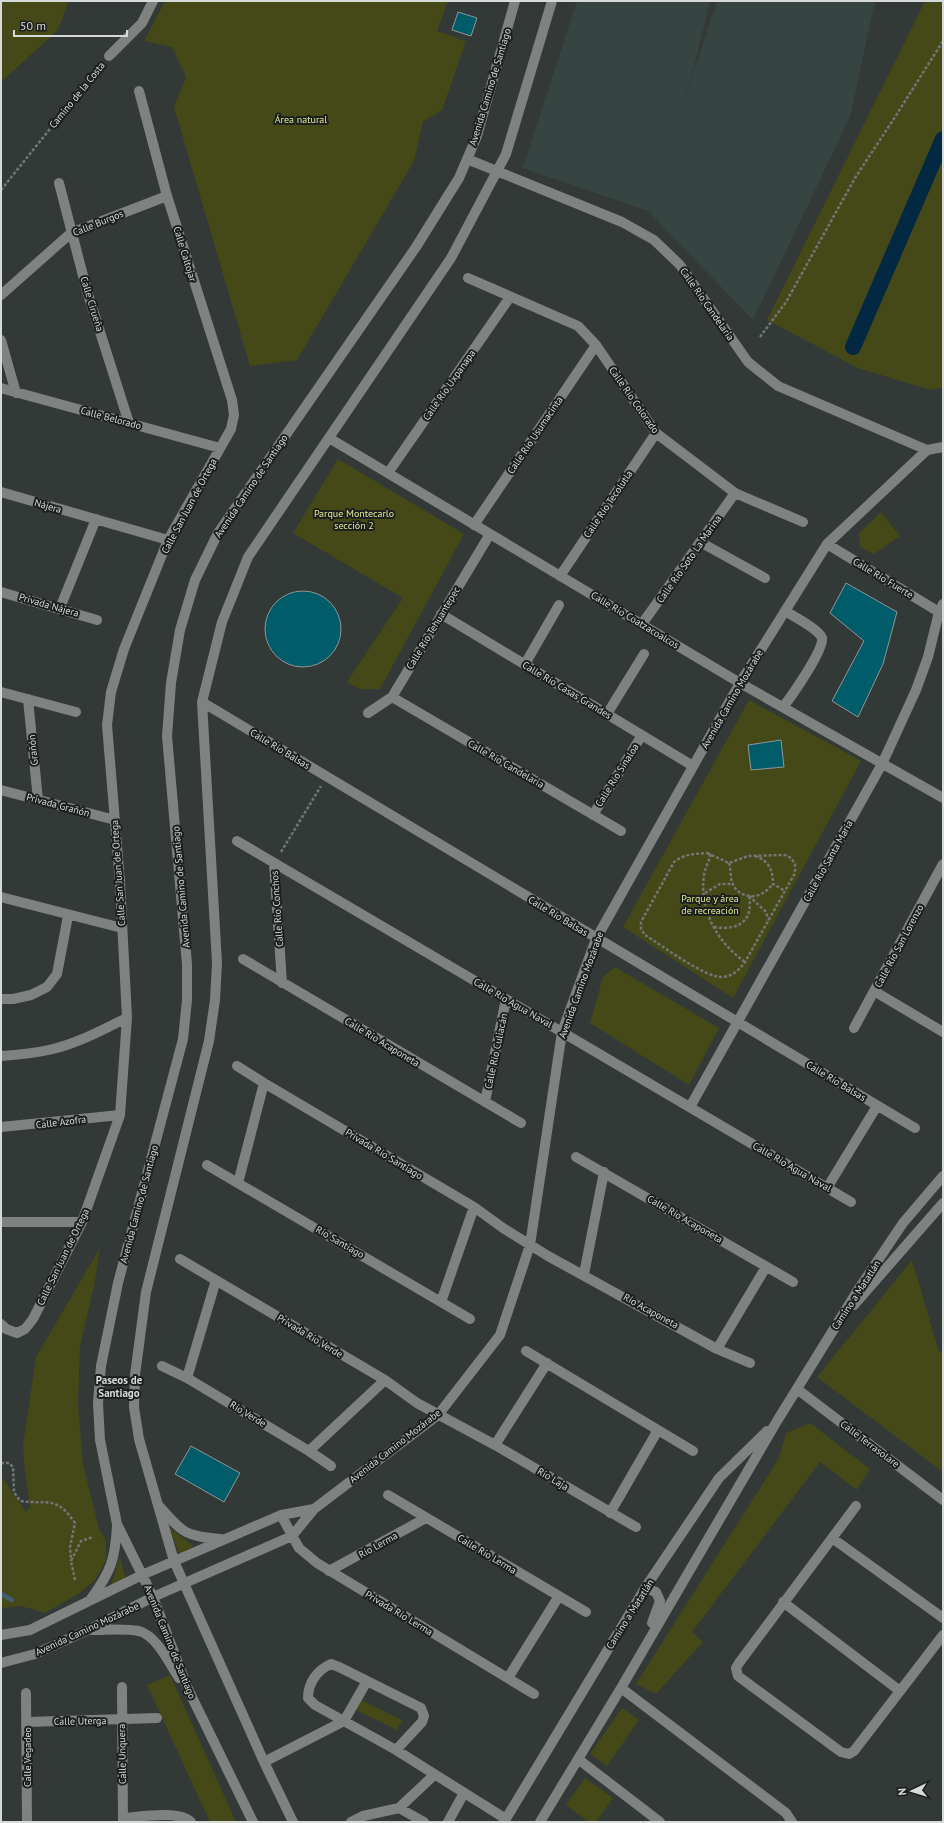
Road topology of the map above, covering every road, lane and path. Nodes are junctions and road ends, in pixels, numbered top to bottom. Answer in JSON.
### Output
{"nodes":[{"id":1,"x":153,"y":1,"type":"edge"},
{"id":2,"x":516,"y":1,"type":"edge"},
{"id":3,"x":552,"y":1,"type":"edge"},
{"id":4,"x":943,"y":41,"type":"edge"},
{"id":5,"x":109,"y":56,"type":"joint"},
{"id":6,"x":139,"y":92,"type":"dead end"},
{"id":7,"x":467,"y":159,"type":"junction"},
{"id":8,"x":497,"y":171,"type":"junction"},
{"id":9,"x":59,"y":184,"type":"dead end"},
{"id":10,"x":1,"y":190,"type":"edge"},
{"id":11,"x":167,"y":196,"type":"junction"},
{"id":12,"x":71,"y":233,"type":"junction"},
{"id":13,"x":468,"y":278,"type":"dead end"},
{"id":14,"x":1,"y":295,"type":"edge"},
{"id":15,"x":510,"y":297,"type":"junction"},
{"id":16,"x":760,"y":338,"type":"dead end"},
{"id":17,"x":1,"y":340,"type":"edge"},
{"id":18,"x":596,"y":345,"type":"junction"},
{"id":19,"x":1,"y":388,"type":"edge"},
{"id":20,"x":16,"y":392,"type":"junction"},
{"id":21,"x":234,"y":415,"type":"joint"},
{"id":22,"x":129,"y":423,"type":"junction"},
{"id":23,"x":656,"y":433,"type":"junction"},
{"id":24,"x":329,"y":438,"type":"junction"},
{"id":25,"x":943,"y":447,"type":"edge"},
{"id":26,"x":220,"y":448,"type":"junction"},
{"id":27,"x":927,"y":450,"type":"junction"},
{"id":28,"x":388,"y":473,"type":"junction"},
{"id":29,"x":1,"y":492,"type":"edge"},
{"id":30,"x":735,"y":493,"type":"junction"},
{"id":31,"x":96,"y":519,"type":"junction"},
{"id":32,"x":803,"y":522,"type":"dead end"},
{"id":33,"x":474,"y":525,"type":"junction"},
{"id":34,"x":490,"y":534,"type":"junction"},
{"id":35,"x":168,"y":540,"type":"junction"},
{"id":36,"x":700,"y":542,"type":"junction"},
{"id":37,"x":827,"y":544,"type":"junction"},
{"id":38,"x":560,"y":576,"type":"junction"},
{"id":39,"x":765,"y":578,"type":"dead end"},
{"id":40,"x":1,"y":592,"type":"edge"},
{"id":41,"x":559,"y":605,"type":"dead end"},
{"id":42,"x":60,"y":608,"type":"junction"},
{"id":43,"x":941,"y":608,"type":"edge"},
{"id":44,"x":785,"y":611,"type":"junction"},
{"id":45,"x":441,"y":614,"type":"junction"},
{"id":46,"x":97,"y":620,"type":"dead end"},
{"id":47,"x":642,"y":624,"type":"junction"},
{"id":48,"x":644,"y":654,"type":"dead end"},
{"id":49,"x":525,"y":664,"type":"junction"},
{"id":50,"x":740,"y":683,"type":"junction"},
{"id":51,"x":1,"y":692,"type":"edge"},
{"id":52,"x":392,"y":697,"type":"junction"},
{"id":53,"x":28,"y":699,"type":"junction"},
{"id":54,"x":202,"y":702,"type":"junction"},
{"id":55,"x":783,"y":707,"type":"junction"},
{"id":56,"x":76,"y":712,"type":"dead end"},
{"id":57,"x":368,"y":713,"type":"dead end"},
{"id":58,"x":607,"y":714,"type":"junction"},
{"id":59,"x":642,"y":735,"type":"junction"},
{"id":60,"x":882,"y":764,"type":"junction"},
{"id":61,"x":693,"y":766,"type":"junction"},
{"id":62,"x":326,"y":777,"type":"junction"},
{"id":63,"x":1,"y":790,"type":"edge"},
{"id":64,"x":943,"y":798,"type":"edge"},
{"id":65,"x":38,"y":800,"type":"junction"},
{"id":66,"x":593,"y":815,"type":"junction"},
{"id":67,"x":115,"y":820,"type":"junction"},
{"id":68,"x":621,"y":831,"type":"dead end"},
{"id":69,"x":236,"y":841,"type":"dead end"},
{"id":70,"x":711,"y":854,"type":"junction"},
{"id":71,"x":754,"y":856,"type":"junction"},
{"id":72,"x":274,"y":863,"type":"junction"},
{"id":73,"x":729,"y":863,"type":"junction"},
{"id":74,"x":943,"y":864,"type":"edge"},
{"id":75,"x":733,"y":884,"type":"junction"},
{"id":76,"x":773,"y":884,"type":"junction"},
{"id":77,"x":786,"y":891,"type":"junction"},
{"id":78,"x":704,"y":893,"type":"junction"},
{"id":79,"x":749,"y":896,"type":"junction"},
{"id":80,"x":1,"y":897,"type":"edge"},
{"id":81,"x":68,"y":916,"type":"junction"},
{"id":82,"x":769,"y":920,"type":"junction"},
{"id":83,"x":713,"y":927,"type":"junction"},
{"id":84,"x":122,"y":928,"type":"junction"},
{"id":85,"x":596,"y":939,"type":"junction"},
{"id":86,"x":243,"y":959,"type":"dead end"},
{"id":87,"x":745,"y":962,"type":"junction"},
{"id":88,"x":282,"y":983,"type":"junction"},
{"id":89,"x":874,"y":991,"type":"junction"},
{"id":90,"x":1,"y":999,"type":"edge"},
{"id":91,"x":506,"y":999,"type":"junction"},
{"id":92,"x":127,"y":1018,"type":"junction"},
{"id":93,"x":737,"y":1023,"type":"junction"},
{"id":94,"x":854,"y":1028,"type":"dead end"},
{"id":95,"x":562,"y":1032,"type":"junction"},
{"id":96,"x":943,"y":1032,"type":"edge"},
{"id":97,"x":1,"y":1056,"type":"edge"},
{"id":98,"x":237,"y":1066,"type":"dead end"},
{"id":99,"x":264,"y":1083,"type":"junction"},
{"id":100,"x":485,"y":1102,"type":"junction"},
{"id":101,"x":877,"y":1106,"type":"junction"},
{"id":102,"x":690,"y":1107,"type":"junction"},
{"id":103,"x":120,"y":1115,"type":"junction"},
{"id":104,"x":521,"y":1123,"type":"dead end"},
{"id":105,"x":1,"y":1128,"type":"edge"},
{"id":106,"x":915,"y":1128,"type":"dead end"},
{"id":107,"x":576,"y":1157,"type":"dead end"},
{"id":108,"x":207,"y":1165,"type":"dead end"},
{"id":109,"x":604,"y":1172,"type":"junction"},
{"id":110,"x":943,"y":1176,"type":"edge"},
{"id":111,"x":238,"y":1183,"type":"junction"},
{"id":112,"x":827,"y":1188,"type":"junction"},
{"id":113,"x":851,"y":1202,"type":"dead end"},
{"id":114,"x":943,"y":1203,"type":"edge"},
{"id":115,"x":474,"y":1207,"type":"junction"},
{"id":116,"x":1,"y":1222,"type":"edge"},
{"id":117,"x":82,"y":1222,"type":"junction"},
{"id":118,"x":530,"y":1245,"type":"junction"},
{"id":119,"x":180,"y":1259,"type":"dead end"},
{"id":120,"x":766,"y":1266,"type":"junction"},
{"id":121,"x":584,"y":1274,"type":"junction"},
{"id":122,"x":216,"y":1280,"type":"junction"},
{"id":123,"x":793,"y":1282,"type":"dead end"},
{"id":124,"x":441,"y":1302,"type":"junction"},
{"id":125,"x":470,"y":1319,"type":"dead end"},
{"id":126,"x":1,"y":1324,"type":"edge"},
{"id":127,"x":837,"y":1324,"type":"junction"},
{"id":128,"x":717,"y":1348,"type":"junction"},
{"id":129,"x":526,"y":1351,"type":"dead end"},
{"id":130,"x":547,"y":1363,"type":"junction"},
{"id":131,"x":750,"y":1363,"type":"dead end"},
{"id":132,"x":162,"y":1366,"type":"dead end"},
{"id":133,"x":187,"y":1378,"type":"junction"},
{"id":134,"x":385,"y":1380,"type":"junction"},
{"id":135,"x":797,"y":1388,"type":"junction"},
{"id":136,"x":438,"y":1415,"type":"junction"},
{"id":137,"x":777,"y":1421,"type":"junction"},
{"id":138,"x":658,"y":1430,"type":"junction"},
{"id":139,"x":495,"y":1445,"type":"junction"},
{"id":140,"x":309,"y":1450,"type":"junction"},
{"id":141,"x":693,"y":1451,"type":"dead end"},
{"id":142,"x":1,"y":1463,"type":"edge"},
{"id":143,"x":331,"y":1466,"type":"dead end"},
{"id":144,"x":388,"y":1496,"type":"dead end"},
{"id":145,"x":943,"y":1500,"type":"edge"},
{"id":146,"x":158,"y":1504,"type":"junction"},
{"id":147,"x":856,"y":1506,"type":"dead end"},
{"id":148,"x":314,"y":1509,"type":"junction"},
{"id":149,"x":610,"y":1513,"type":"junction"},
{"id":150,"x":281,"y":1515,"type":"junction"},
{"id":151,"x":426,"y":1518,"type":"junction"},
{"id":152,"x":117,"y":1524,"type":"junction"},
{"id":153,"x":636,"y":1527,"type":"dead end"},
{"id":154,"x":292,"y":1536,"type":"junction"},
{"id":155,"x":93,"y":1537,"type":"dead end"},
{"id":156,"x":832,"y":1538,"type":"junction"},
{"id":157,"x":223,"y":1540,"type":"junction"},
{"id":158,"x":71,"y":1561,"type":"junction"},
{"id":159,"x":174,"y":1561,"type":"junction"},
{"id":160,"x":330,"y":1571,"type":"junction"},
{"id":161,"x":142,"y":1575,"type":"junction"},
{"id":162,"x":74,"y":1580,"type":"dead end"},
{"id":163,"x":184,"y":1583,"type":"junction"},
{"id":164,"x":645,"y":1588,"type":"junction"},
{"id":165,"x":559,"y":1596,"type":"junction"},
{"id":166,"x":153,"y":1597,"type":"junction"},
{"id":167,"x":90,"y":1600,"type":"junction"},
{"id":168,"x":783,"y":1602,"type":"junction"},
{"id":169,"x":586,"y":1612,"type":"dead end"},
{"id":170,"x":943,"y":1618,"type":"edge"},
{"id":171,"x":90,"y":1629,"type":"junction"},
{"id":172,"x":943,"y":1635,"type":"edge"},
{"id":173,"x":1,"y":1636,"type":"edge"},
{"id":174,"x":1,"y":1663,"type":"edge"},
{"id":175,"x":634,"y":1665,"type":"junction"},
{"id":176,"x":508,"y":1678,"type":"junction"},
{"id":177,"x":367,"y":1681,"type":"junction"},
{"id":178,"x":122,"y":1687,"type":"dead end"},
{"id":179,"x":621,"y":1688,"type":"junction"},
{"id":180,"x":188,"y":1689,"type":"junction"},
{"id":181,"x":900,"y":1691,"type":"junction"},
{"id":182,"x":26,"y":1693,"type":"dead end"},
{"id":183,"x":534,"y":1694,"type":"dead end"},
{"id":184,"x":157,"y":1718,"type":"dead end"},
{"id":185,"x":121,"y":1720,"type":"junction"},
{"id":186,"x":344,"y":1721,"type":"junction"},
{"id":187,"x":27,"y":1722,"type":"junction"},
{"id":188,"x":396,"y":1750,"type":"junction"},
{"id":189,"x":578,"y":1759,"type":"junction"},
{"id":190,"x":264,"y":1762,"type":"junction"},
{"id":191,"x":434,"y":1775,"type":"junction"},
{"id":192,"x":464,"y":1793,"type":"junction"},
{"id":193,"x":399,"y":1808,"type":"junction"},
{"id":194,"x":123,"y":1820,"type":"edge"},
{"id":195,"x":505,"y":1820,"type":"edge"},
{"id":196,"x":27,"y":1822,"type":"edge"},
{"id":197,"x":191,"y":1822,"type":"edge"},
{"id":198,"x":253,"y":1822,"type":"edge"},
{"id":199,"x":293,"y":1822,"type":"edge"},
{"id":200,"x":351,"y":1822,"type":"edge"},
{"id":201,"x":424,"y":1822,"type":"edge"},
{"id":202,"x":448,"y":1822,"type":"edge"},
{"id":203,"x":540,"y":1822,"type":"edge"},
{"id":204,"x":660,"y":1822,"type":"edge"},
{"id":205,"x":792,"y":1822,"type":"edge"}],
"edges":[{"from":1,"to":5,"type":"street","name":"Camino de la Costa"},
{"from":2,"to":7,"type":"street","name":"Avenida Camino de Santiago"},
{"from":3,"to":8,"type":"street"},
{"from":4,"to":16,"type":"path"},
{"from":5,"to":10,"type":"path","name":"Camino de la Costa"},
{"from":6,"to":11,"type":"street","name":"Calle Caltojar"},
{"from":7,"to":8,"type":"street","name":"Calle Río Candelaria"},
{"from":7,"to":152,"type":"street","name":"Avenida Camino de Santiago"},
{"from":8,"to":24,"type":"street"},
{"from":8,"to":27,"type":"street","name":"Calle Río Candelaria"},
{"from":9,"to":12,"type":"street","name":"Calle Cirueña"},
{"from":11,"to":12,"type":"street","name":"Calle Burgos"},
{"from":11,"to":21,"type":"street","name":"Calle Caltojar"},
{"from":12,"to":14,"type":"street","name":"Calle Burgos"},
{"from":12,"to":22,"type":"street","name":"Calle Cirueña"},
{"from":13,"to":15,"type":"street","name":"Calle Río Colorado"},
{"from":15,"to":18,"type":"street","name":"Calle Río Colorado"},
{"from":15,"to":28,"type":"street","name":"Calle Río Uxpanapa"},
{"from":17,"to":20,"type":"street"},
{"from":18,"to":23,"type":"street","name":"Calle Río Colorado"},
{"from":18,"to":33,"type":"street","name":"Calle Río Usumacinta"},
{"from":19,"to":20,"type":"street","name":"Calle Belorado"},
{"from":20,"to":22,"type":"street","name":"Calle Belorado"},
{"from":21,"to":26,"type":"street","name":"Calle San Juan de Ortega"},
{"from":22,"to":26,"type":"street","name":"Calle Belorado"},
{"from":23,"to":30,"type":"street","name":"Calle Río Colorado"},
{"from":23,"to":38,"type":"street","name":"Calle Río Tecolutla"},
{"from":24,"to":28,"type":"street","name":"Calle Río Coatzacoalcos"},
{"from":24,"to":54,"type":"street"},
{"from":25,"to":27,"type":"street"},
{"from":26,"to":35,"type":"street","name":"Calle San Juan de Ortega"},
{"from":27,"to":37,"type":"street","name":"Avenida Camino Mozárabe"},
{"from":28,"to":33,"type":"street","name":"Calle Río Coatzacoalcos"},
{"from":29,"to":31,"type":"street","name":"Nájera"},
{"from":30,"to":32,"type":"street","name":"Calle Río Colorado"},
{"from":30,"to":36,"type":"street","name":"Calle Río Soto La Marina"},
{"from":31,"to":35,"type":"street","name":"Nájera"},
{"from":31,"to":42,"type":"street"},
{"from":33,"to":34,"type":"street","name":"Calle Río Coatzacoalcos"},
{"from":34,"to":38,"type":"street","name":"Calle Río Coatzacoalcos"},
{"from":34,"to":45,"type":"street","name":"Calle Río Tehuantepec"},
{"from":35,"to":67,"type":"street","name":"Calle San Juan de Ortega"},
{"from":36,"to":39,"type":"street"},
{"from":36,"to":47,"type":"street","name":"Calle Río Soto La Marina"},
{"from":37,"to":43,"type":"street","name":"Calle Río Fuerte"},
{"from":37,"to":44,"type":"street","name":"Avenida Camino Mozárabe"},
{"from":38,"to":47,"type":"street","name":"Calle Río Coatzacoalcos"},
{"from":40,"to":42,"type":"street","name":"Privada Nájera"},
{"from":41,"to":49,"type":"street"},
{"from":42,"to":46,"type":"street","name":"Privada Nájera"},
{"from":43,"to":60,"type":"street","name":"Calle Río Santa María"},
{"from":44,"to":50,"type":"street","name":"Avenida Camino Mozárabe"},
{"from":44,"to":55,"type":"street"},
{"from":45,"to":49,"type":"street","name":"Calle Río Casas Grandes"},
{"from":45,"to":52,"type":"street","name":"Calle Río Tehuantepec"},
{"from":47,"to":50,"type":"street","name":"Calle Río Coatzacoalcos"},
{"from":48,"to":58,"type":"street"},
{"from":49,"to":58,"type":"street","name":"Calle Río Casas Grandes"},
{"from":50,"to":55,"type":"street","name":"Calle Río Coatzacoalcos"},
{"from":50,"to":61,"type":"street","name":"Avenida Camino Mozárabe"},
{"from":51,"to":53,"type":"street"},
{"from":52,"to":57,"type":"street","name":"Calle Río Tehuantepec"},
{"from":52,"to":66,"type":"street","name":"Calle Río Candelaria"},
{"from":53,"to":56,"type":"street"},
{"from":53,"to":65,"type":"street","name":"Grañón"},
{"from":54,"to":62,"type":"street","name":"Calle Río Balsas"},
{"from":54,"to":146,"type":"street"},
{"from":55,"to":60,"type":"street","name":"Calle Río Coatzacoalcos"},
{"from":58,"to":59,"type":"street","name":"Calle Río Casas Grandes"},
{"from":59,"to":61,"type":"street","name":"Calle Río Casas Grandes"},
{"from":59,"to":66,"type":"street","name":"Calle Río Sinaloa"},
{"from":60,"to":64,"type":"street","name":"Calle Río Coatzacoalcos"},
{"from":60,"to":93,"type":"street","name":"Calle Río Santa María"},
{"from":61,"to":85,"type":"street","name":"Avenida Camino Mozárabe"},
{"from":62,"to":72,"type":"path","name":"Calle Río Conchos"},
{"from":62,"to":85,"type":"street","name":"Calle Río Balsas"},
{"from":63,"to":65,"type":"street","name":"Privada Grañón"},
{"from":65,"to":67,"type":"street","name":"Privada Grañón"},
{"from":66,"to":68,"type":"street","name":"Calle Río Candelaria"},
{"from":67,"to":84,"type":"street","name":"Calle San Juan de Ortega"},
{"from":69,"to":72,"type":"street","name":"Calle Río Agua Naval"},
{"from":70,"to":73,"type":"path"},
{"from":70,"to":78,"type":"path"},
{"from":70,"to":87,"type":"path"},
{"from":71,"to":73,"type":"path"},
{"from":71,"to":76,"type":"path"},
{"from":71,"to":77,"type":"path"},
{"from":72,"to":88,"type":"street","name":"Calle Río Conchos"},
{"from":72,"to":91,"type":"street","name":"Calle Río Agua Naval"},
{"from":73,"to":75,"type":"path"},
{"from":74,"to":89,"type":"street","name":"Calle Río San Lorenzo"},
{"from":75,"to":78,"type":"path"},
{"from":75,"to":79,"type":"path"},
{"from":76,"to":77,"type":"path"},
{"from":76,"to":79,"type":"path"},
{"from":77,"to":82,"type":"path"},
{"from":78,"to":83,"type":"path"},
{"from":79,"to":82,"type":"path"},
{"from":79,"to":83,"type":"path"},
{"from":80,"to":81,"type":"street"},
{"from":81,"to":84,"type":"street"},
{"from":81,"to":90,"type":"street"},
{"from":82,"to":87,"type":"path"},
{"from":83,"to":87,"type":"path"},
{"from":84,"to":92,"type":"street","name":"Calle San Juan de Ortega"},
{"from":85,"to":93,"type":"street","name":"Calle Río Balsas"},
{"from":85,"to":95,"type":"street","name":"Avenida Camino Mozárabe"},
{"from":86,"to":88,"type":"street","name":"Calle Río Acaponeta"},
{"from":88,"to":100,"type":"street","name":"Calle Río Acaponeta"},
{"from":89,"to":94,"type":"street","name":"Calle Río San Lorenzo"},
{"from":89,"to":96,"type":"street"},
{"from":91,"to":95,"type":"street","name":"Calle Río Agua Naval"},
{"from":91,"to":100,"type":"street","name":"Calle Río Culiacán"},
{"from":92,"to":97,"type":"street"},
{"from":92,"to":103,"type":"street","name":"Calle San Juan de Ortega"},
{"from":93,"to":101,"type":"street","name":"Calle Río Balsas"},
{"from":93,"to":102,"type":"street","name":"Calle Río Santa María"},
{"from":95,"to":102,"type":"street","name":"Calle Río Agua Naval"},
{"from":95,"to":118,"type":"street","name":"Avenida Camino Mozárabe"},
{"from":98,"to":99,"type":"street","name":"Privada Río Santiago"},
{"from":99,"to":111,"type":"street"},
{"from":99,"to":115,"type":"street","name":"Privada Río Santiago"},
{"from":100,"to":104,"type":"street","name":"Calle Río Acaponeta"},
{"from":101,"to":106,"type":"street","name":"Calle Río Balsas"},
{"from":101,"to":112,"type":"street"},
{"from":102,"to":112,"type":"street","name":"Calle Río Agua Naval"},
{"from":103,"to":105,"type":"street","name":"Calle Azofra"},
{"from":103,"to":117,"type":"street","name":"Calle San Juan de Ortega"},
{"from":107,"to":109,"type":"street","name":"Calle Río Acaponeta"},
{"from":108,"to":111,"type":"street","name":"Río Santiago"},
{"from":109,"to":120,"type":"street","name":"Calle Río Acaponeta"},
{"from":109,"to":121,"type":"street"},
{"from":110,"to":127,"type":"street","name":"Camino a Matatlán"},
{"from":111,"to":124,"type":"street","name":"Río Santiago"},
{"from":112,"to":113,"type":"street","name":"Calle Río Agua Naval"},
{"from":114,"to":127,"type":"street"},
{"from":115,"to":118,"type":"street","name":"Privada Río Santiago"},
{"from":115,"to":124,"type":"street"},
{"from":116,"to":117,"type":"street"},
{"from":117,"to":126,"type":"street","name":"Calle San Juan de Ortega"},
{"from":118,"to":121,"type":"street","name":"Río Acaponeta"},
{"from":118,"to":136,"type":"street","name":"Avenida Camino Mozárabe"},
{"from":119,"to":122,"type":"street","name":"Privada Río Verde"},
{"from":120,"to":123,"type":"street","name":"Calle Río Acaponeta"},
{"from":120,"to":128,"type":"street"},
{"from":121,"to":128,"type":"street","name":"Río Acaponeta"},
{"from":122,"to":133,"type":"street"},
{"from":122,"to":134,"type":"street","name":"Privada Río Verde"},
{"from":124,"to":125,"type":"street","name":"Río Santiago"},
{"from":127,"to":135,"type":"street","name":"Camino a Matatlán"},
{"from":128,"to":131,"type":"street","name":"Río Acaponeta"},
{"from":129,"to":130,"type":"street"},
{"from":130,"to":138,"type":"street"},
{"from":130,"to":139,"type":"street"},
{"from":132,"to":133,"type":"street","name":"Río Verde"},
{"from":133,"to":140,"type":"street","name":"Río Verde"},
{"from":134,"to":136,"type":"street","name":"Privada Río Verde"},
{"from":134,"to":140,"type":"street"},
{"from":135,"to":137,"type":"street","name":"Camino a Matatlán"},
{"from":135,"to":145,"type":"street","name":"Calle Terrasolare"},
{"from":136,"to":139,"type":"street","name":"Río Laja"},
{"from":136,"to":148,"type":"street","name":"Avenida Camino Mozárabe"},
{"from":137,"to":164,"type":"street","name":"Camino a Matatlán"},
{"from":137,"to":175,"type":"street","name":"Camino a Matatlán"},
{"from":138,"to":141,"type":"street"},
{"from":138,"to":149,"type":"street"},
{"from":139,"to":149,"type":"street","name":"Río Laja"},
{"from":140,"to":143,"type":"street","name":"Río Verde"},
{"from":142,"to":158,"type":"path"},
{"from":144,"to":151,"type":"street","name":"Calle Río Lerma"},
{"from":146,"to":157,"type":"street"},
{"from":146,"to":159,"type":"street"},
{"from":147,"to":156,"type":"street"},
{"from":148,"to":150,"type":"street","name":"Avenida Camino Mozárabe"},
{"from":148,"to":154,"type":"street","name":"Avenida Camino Mozárabe"},
{"from":149,"to":153,"type":"street","name":"Río Laja"},
{"from":150,"to":154,"type":"street","name":"Privada Río Lerma"},
{"from":150,"to":157,"type":"street","name":"Avenida Camino Mozárabe"},
{"from":151,"to":160,"type":"street","name":"Río Lerma"},
{"from":151,"to":165,"type":"street","name":"Calle Río Lerma"},
{"from":152,"to":161,"type":"street","name":"Avenida Camino de Santiago"},
{"from":152,"to":167,"type":"street"},
{"from":154,"to":160,"type":"street","name":"Privada Río Lerma"},
{"from":154,"to":163,"type":"street","name":"Avenida Camino Mozárabe"},
{"from":155,"to":158,"type":"path"},
{"from":156,"to":168,"type":"street"},
{"from":156,"to":170,"type":"street"},
{"from":157,"to":159,"type":"street","name":"Avenida Camino Mozárabe"},
{"from":158,"to":162,"type":"path"},
{"from":159,"to":161,"type":"street","name":"Avenida Camino Mozárabe"},
{"from":159,"to":163,"type":"street"},
{"from":160,"to":176,"type":"street","name":"Privada Río Lerma"},
{"from":161,"to":166,"type":"street","name":"Avenida Camino de Santiago"},
{"from":161,"to":167,"type":"street","name":"Avenida Camino Mozárabe"},
{"from":163,"to":166,"type":"street","name":"Avenida Camino Mozárabe"},
{"from":163,"to":190,"type":"street"},
{"from":164,"to":175,"type":"street"},
{"from":164,"to":195,"type":"street","name":"Camino a Matatlán"},
{"from":165,"to":169,"type":"street","name":"Calle Río Lerma"},
{"from":165,"to":176,"type":"street"},
{"from":166,"to":171,"type":"street","name":"Avenida Camino Mozárabe"},
{"from":166,"to":180,"type":"street","name":"Avenida Camino de Santiago"},
{"from":167,"to":173,"type":"street","name":"Avenida Camino Mozárabe"},
{"from":168,"to":181,"type":"street"},
{"from":168,"to":181,"type":"street"},
{"from":171,"to":174,"type":"street","name":"Avenida Camino Mozárabe"},
{"from":171,"to":180,"type":"street"},
{"from":172,"to":181,"type":"street"},
{"from":175,"to":179,"type":"street","name":"Camino a Matatlán"},
{"from":176,"to":183,"type":"street","name":"Privada Río Lerma"},
{"from":177,"to":186,"type":"street"},
{"from":177,"to":186,"type":"street"},
{"from":177,"to":188,"type":"street"},
{"from":178,"to":185,"type":"street","name":"Calle Unquera"},
{"from":179,"to":189,"type":"street","name":"Camino a Matatlán"},
{"from":179,"to":205,"type":"street"},
{"from":180,"to":198,"type":"street","name":"Avenida Camino de Santiago"},
{"from":182,"to":187,"type":"street","name":"Calle Vegadeo"},
{"from":184,"to":185,"type":"street","name":"Calle Uterga"},
{"from":185,"to":187,"type":"street","name":"Calle Uterga"},
{"from":185,"to":194,"type":"street","name":"Calle Unquera"},
{"from":186,"to":188,"type":"street"},
{"from":186,"to":190,"type":"street"},
{"from":187,"to":196,"type":"street","name":"Calle Vegadeo"},
{"from":188,"to":191,"type":"street"},
{"from":189,"to":203,"type":"street","name":"Camino a Matatlán"},
{"from":189,"to":204,"type":"street"},
{"from":190,"to":199,"type":"street"},
{"from":191,"to":192,"type":"street"},
{"from":191,"to":193,"type":"street"},
{"from":192,"to":195,"type":"street"},
{"from":192,"to":202,"type":"street"},
{"from":193,"to":200,"type":"street"},
{"from":193,"to":201,"type":"street"},
{"from":194,"to":197,"type":"street"}]}
